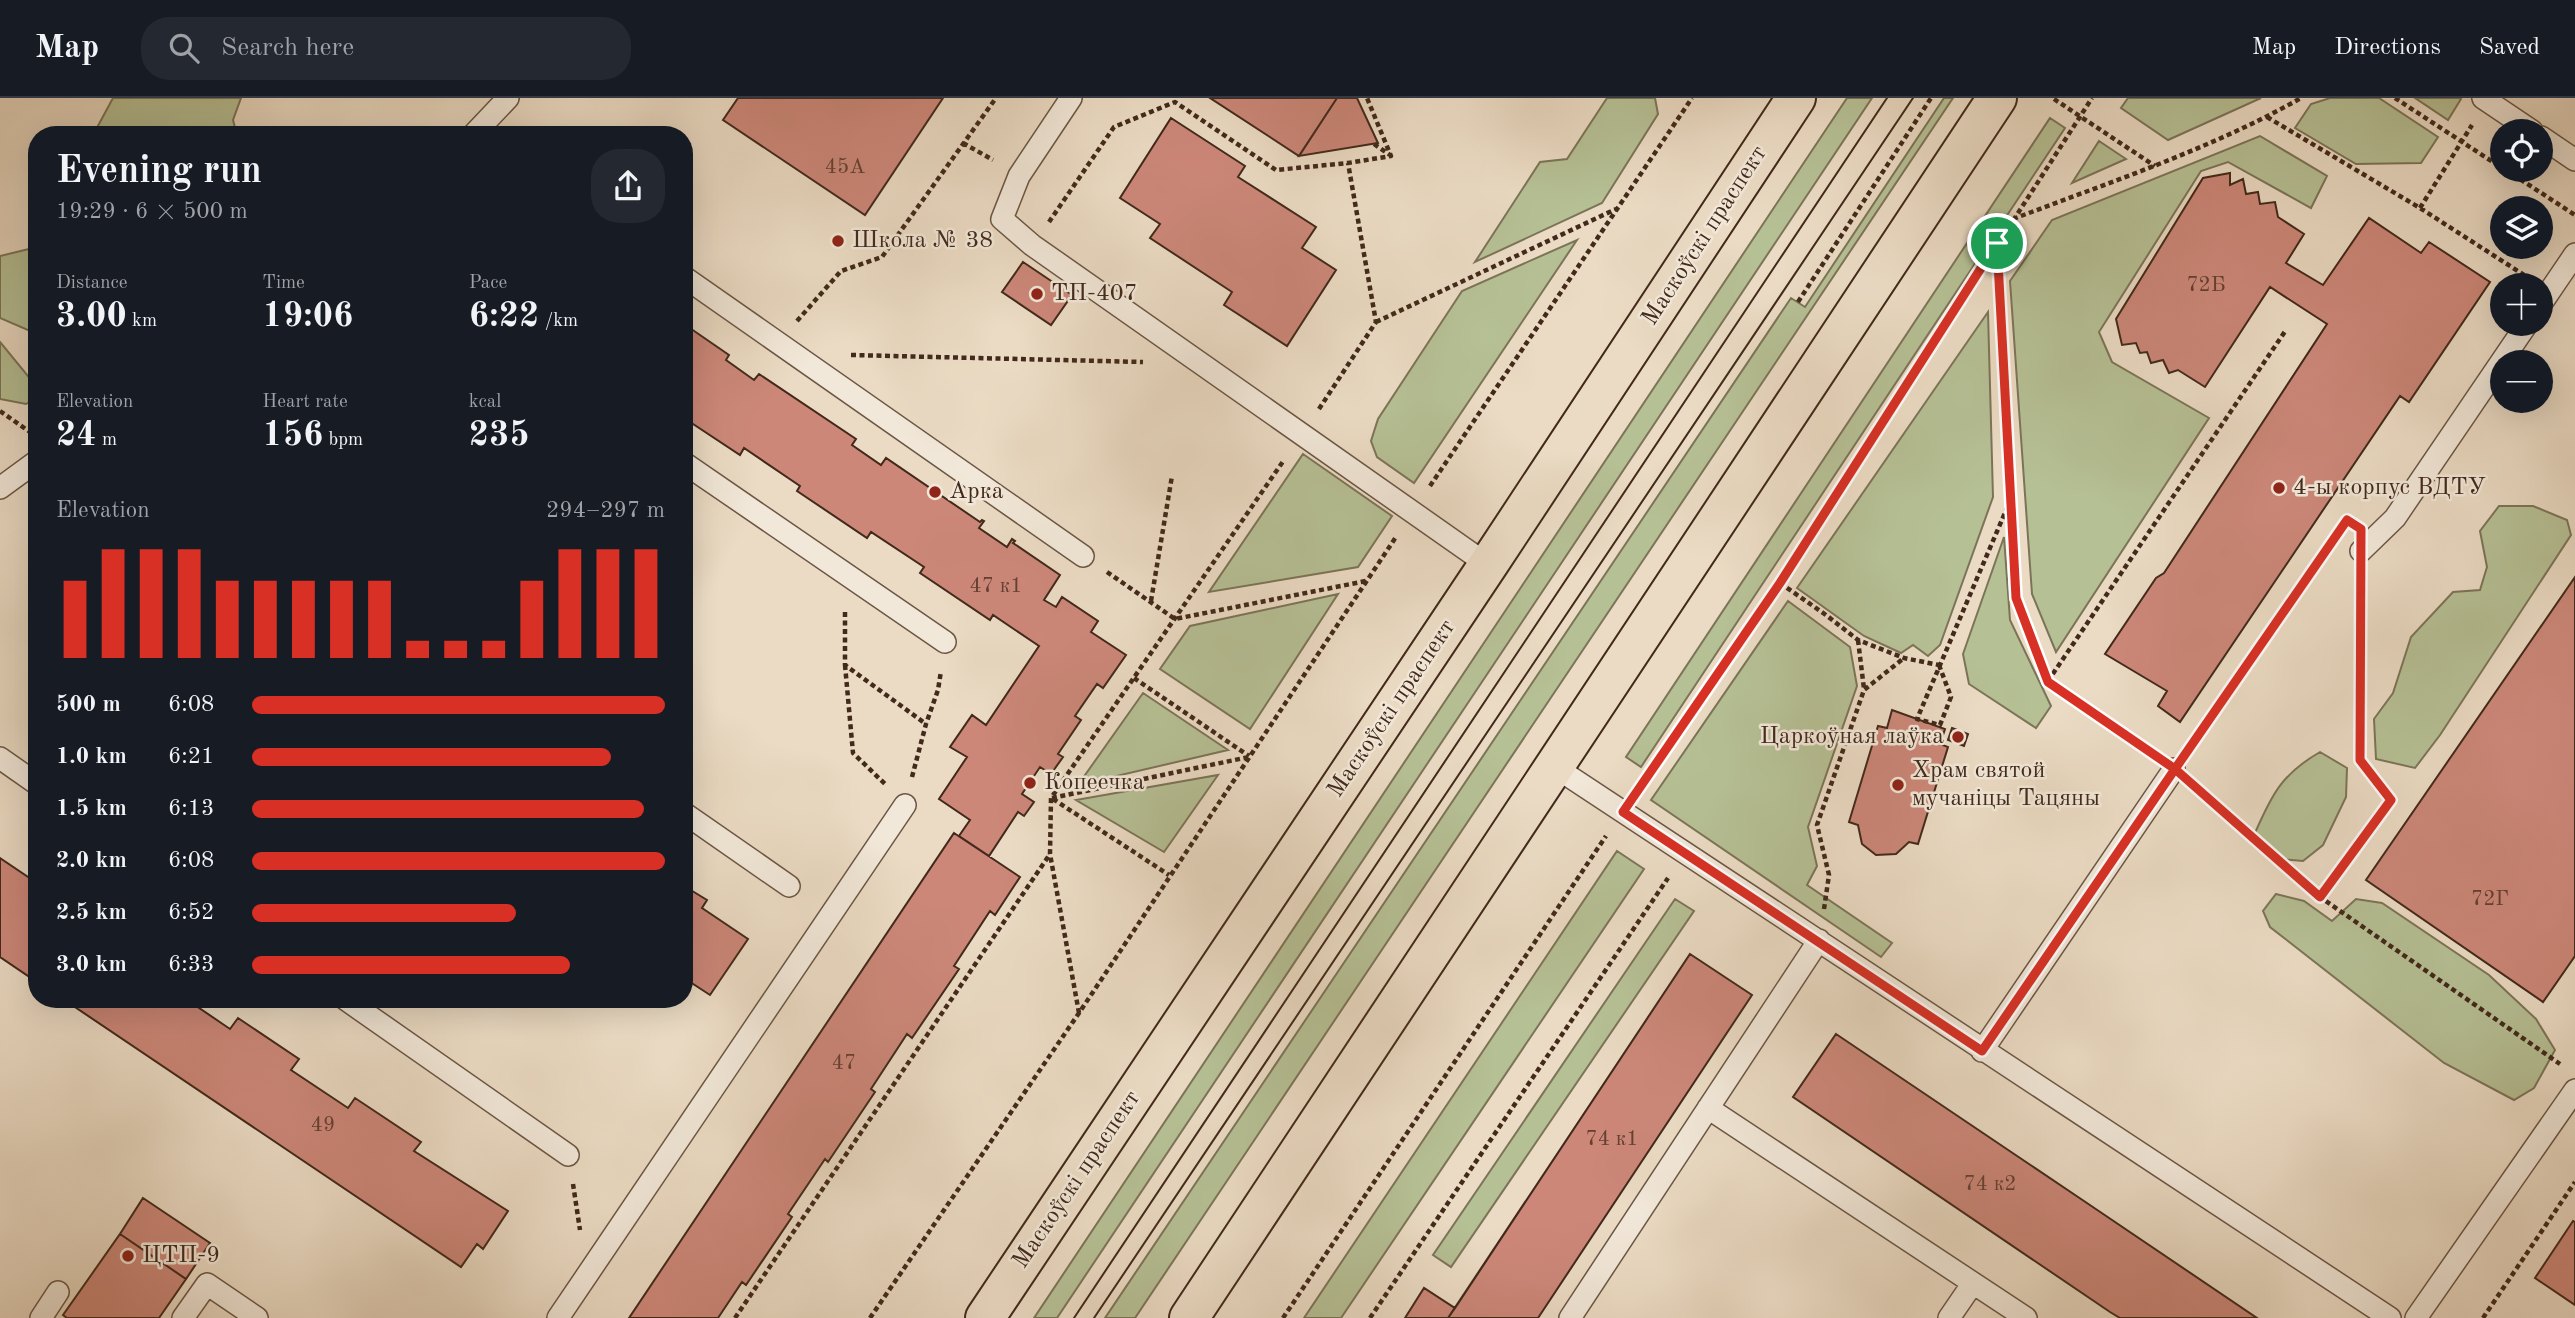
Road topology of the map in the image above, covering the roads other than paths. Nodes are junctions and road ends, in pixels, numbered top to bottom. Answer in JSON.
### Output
{"nodes":[{"id":1,"x":508,"y":98,"type":"edge"},
{"id":2,"x":1071,"y":98,"type":"edge"},
{"id":3,"x":1796,"y":98,"type":"edge"},
{"id":4,"x":1997,"y":98,"type":"edge"},
{"id":5,"x":2486,"y":99,"type":"edge"},
{"id":6,"x":2515,"y":119,"type":"edge"},
{"id":7,"x":485,"y":126,"type":"edge"},
{"id":8,"x":2553,"y":145,"type":"edge"},
{"id":9,"x":2575,"y":160,"type":"edge"},
{"id":10,"x":2575,"y":254,"type":"edge"},
{"id":11,"x":693,"y":282,"type":"edge"},
{"id":12,"x":2553,"y":286,"type":"edge"},
{"id":13,"x":2519,"y":336,"type":"edge"},
{"id":14,"x":28,"y":468,"type":"edge"},
{"id":15,"x":693,"y":469,"type":"edge"},
{"id":16,"x":0,"y":488,"type":"edge"},
{"id":17,"x":2361,"y":551,"type":"road end"},
{"id":18,"x":1083,"y":556,"type":"dead end"},
{"id":19,"x":1488,"y":565,"type":"junction"},
{"id":20,"x":945,"y":642,"type":"dead end"},
{"id":21,"x":0,"y":758,"type":"edge"},
{"id":22,"x":1555,"y":767,"type":"junction"},
{"id":23,"x":2175,"y":769,"type":"road end"},
{"id":24,"x":28,"y":778,"type":"edge"},
{"id":25,"x":905,"y":805,"type":"road end"},
{"id":26,"x":693,"y":819,"type":"edge"},
{"id":27,"x":789,"y":886,"type":"dead end"},
{"id":28,"x":1819,"y":940,"type":"junction"},
{"id":29,"x":358,"y":1008,"type":"edge"},
{"id":30,"x":1982,"y":1051,"type":"junction"},
{"id":31,"x":2575,"y":1090,"type":"edge"},
{"id":32,"x":1708,"y":1108,"type":"junction"},
{"id":33,"x":568,"y":1155,"type":"road end"},
{"id":34,"x":1973,"y":1283,"type":"junction"},
{"id":35,"x":58,"y":1292,"type":"dead end"},
{"id":36,"x":41,"y":1318,"type":"edge"},
{"id":37,"x":183,"y":1318,"type":"edge"},
{"id":38,"x":257,"y":1318,"type":"edge"},
{"id":39,"x":558,"y":1318,"type":"edge"},
{"id":40,"x":985,"y":1318,"type":"edge"},
{"id":41,"x":1189,"y":1318,"type":"edge"},
{"id":42,"x":1570,"y":1318,"type":"edge"},
{"id":43,"x":1949,"y":1318,"type":"edge"},
{"id":44,"x":2026,"y":1318,"type":"edge"},
{"id":45,"x":2390,"y":1318,"type":"edge"},
{"id":46,"x":2416,"y":1318,"type":"edge"}],
"edges":[{"from":1,"to":7,"type":"lane"},
{"from":2,"to":19,"type":"lane"},
{"from":3,"to":19,"type":"main road","name":"Маскоўскі праспект"},
{"from":4,"to":22,"type":"main road"},
{"from":5,"to":6,"type":"lane"},
{"from":8,"to":9,"type":"lane"},
{"from":10,"to":12,"type":"lane"},
{"from":11,"to":18,"type":"lane"},
{"from":13,"to":17,"type":"lane"},
{"from":14,"to":16,"type":"lane"},
{"from":15,"to":20,"type":"lane"},
{"from":19,"to":40,"type":"main road","name":"Маскоўскі праспект"},
{"from":21,"to":24,"type":"lane"},
{"from":22,"to":28,"type":"lane"},
{"from":22,"to":41,"type":"main road"},
{"from":23,"to":30,"type":"lane"},
{"from":25,"to":39,"type":"lane"},
{"from":26,"to":27,"type":"lane"},
{"from":28,"to":30,"type":"lane"},
{"from":28,"to":32,"type":"lane"},
{"from":29,"to":33,"type":"lane"},
{"from":30,"to":45,"type":"lane"},
{"from":31,"to":46,"type":"lane"},
{"from":32,"to":34,"type":"lane"},
{"from":32,"to":42,"type":"lane"},
{"from":34,"to":43,"type":"lane"},
{"from":34,"to":44,"type":"lane"},
{"from":35,"to":36,"type":"lane"},
{"from":37,"to":38,"type":"lane"}]}
